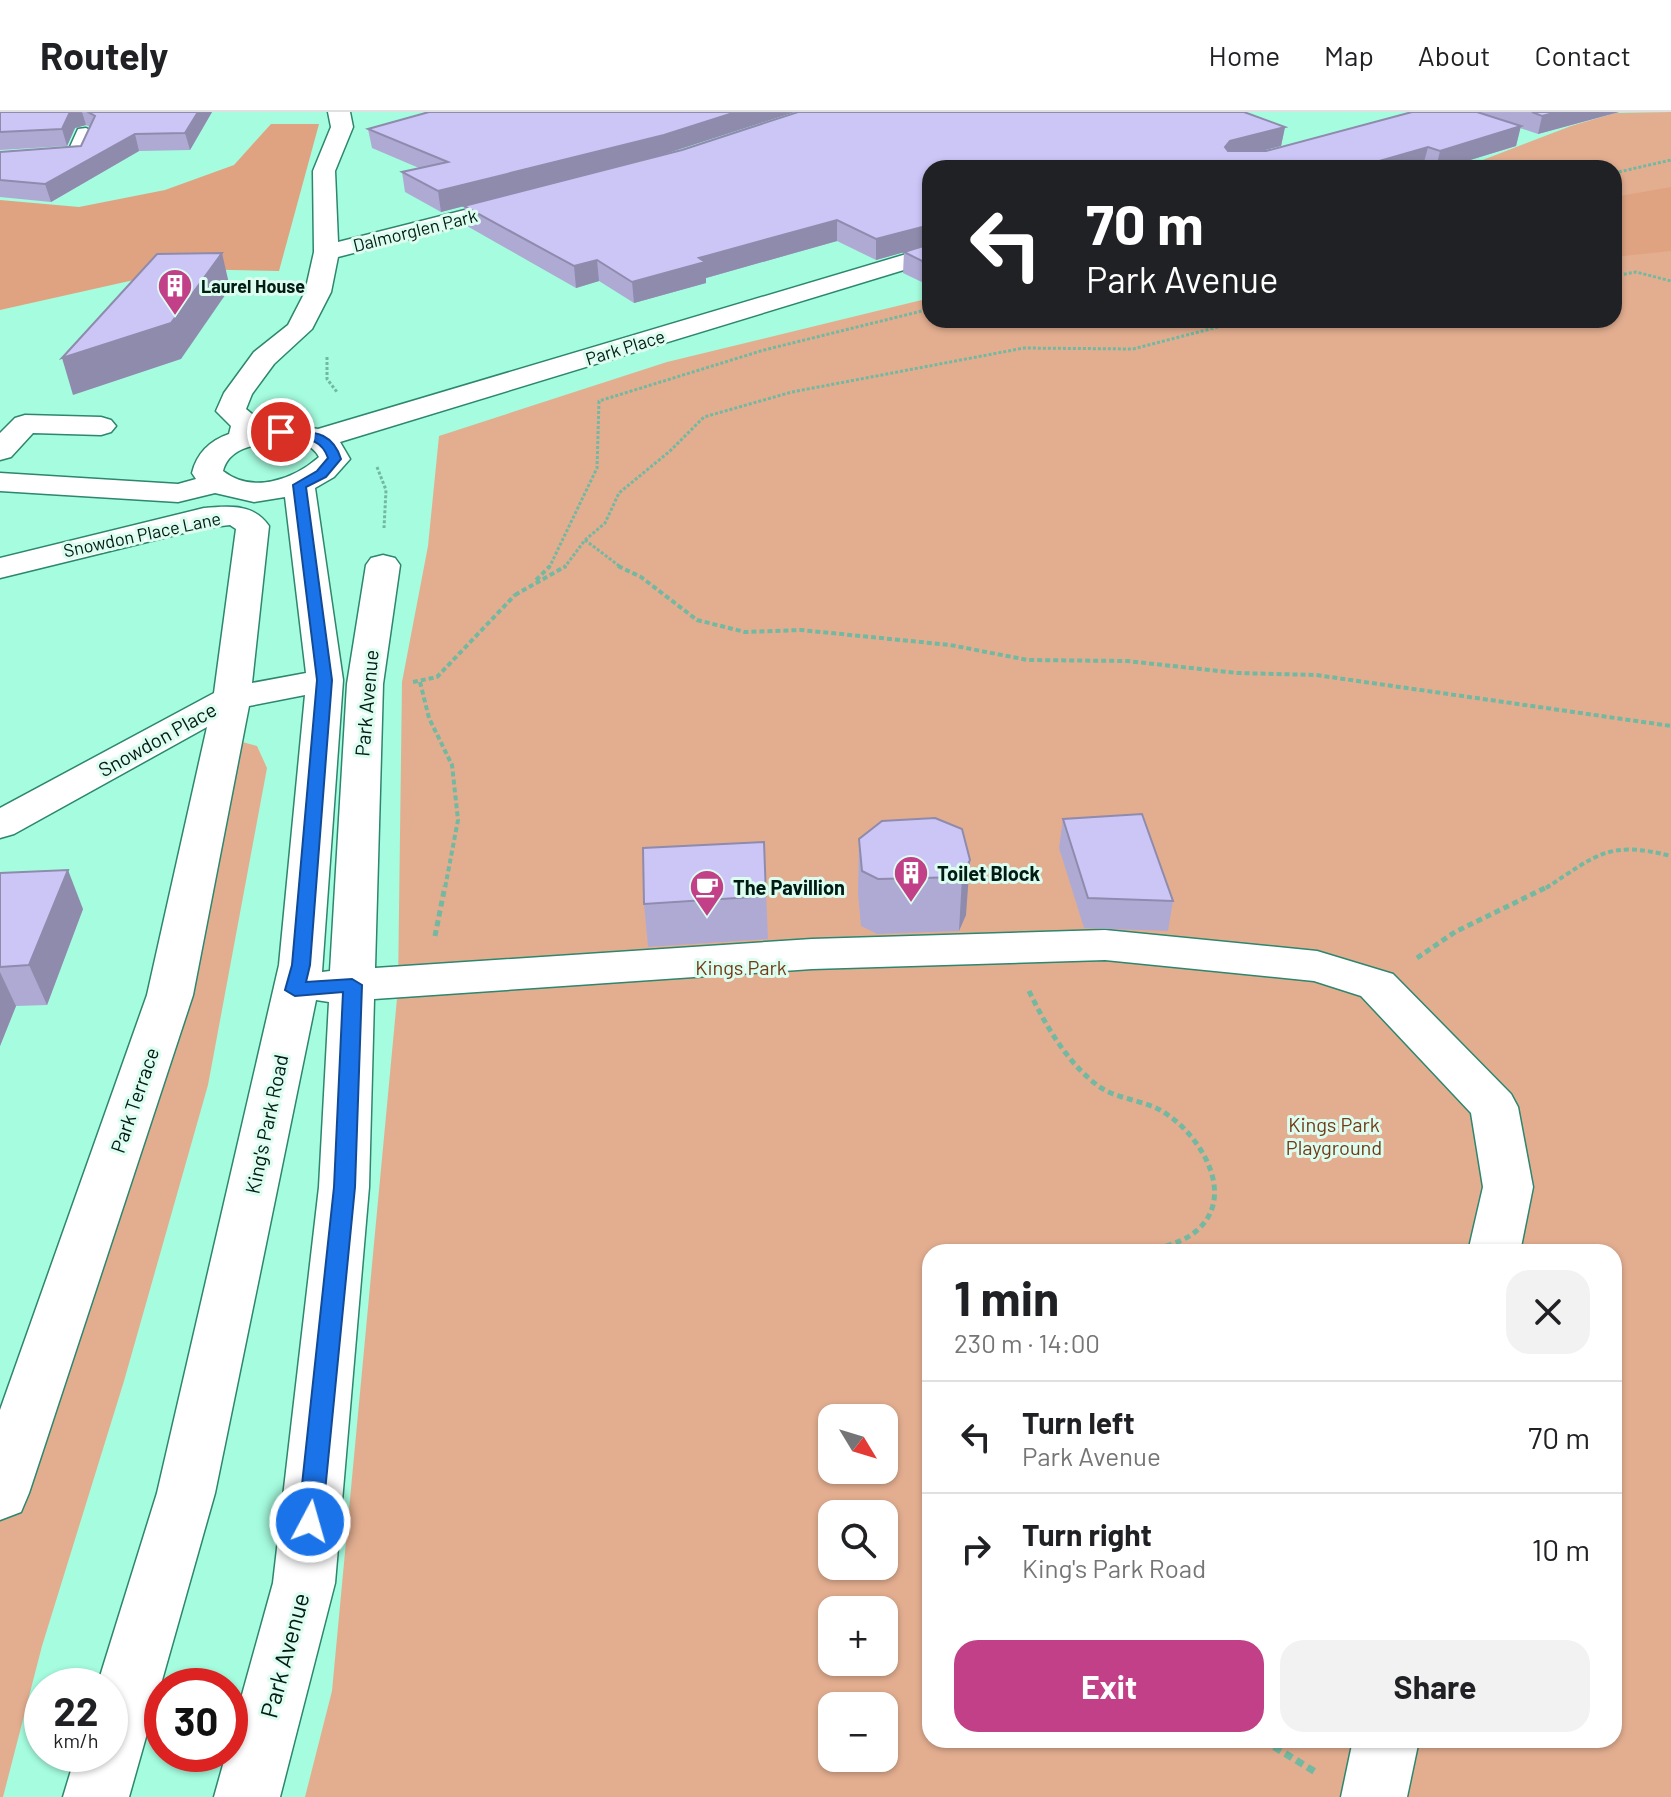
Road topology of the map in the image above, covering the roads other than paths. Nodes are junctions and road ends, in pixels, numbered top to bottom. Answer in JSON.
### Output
{"nodes":[{"id":1,"x":339,"y":112,"type":"edge"},
{"id":2,"x":86,"y":134,"type":"edge"},
{"id":3,"x":0,"y":160,"type":"edge"},
{"id":4,"x":552,"y":194,"type":"edge"},
{"id":5,"x":326,"y":252,"type":"junction"},
{"id":6,"x":922,"y":256,"type":"edge"},
{"id":7,"x":101,"y":426,"type":"dead end"},
{"id":8,"x":320,"y":438,"type":"junction"},
{"id":9,"x":242,"y":439,"type":"junction"},
{"id":10,"x":0,"y":451,"type":"edge"},
{"id":11,"x":0,"y":482,"type":"edge"},
{"id":12,"x":216,"y":483,"type":"junction"},
{"id":13,"x":299,"y":485,"type":"junction"},
{"id":14,"x":383,"y":565,"type":"road end"},
{"id":15,"x":0,"y":568,"type":"edge"},
{"id":16,"x":345,"y":682,"type":"junction"},
{"id":17,"x":232,"y":698,"type":"junction"},
{"id":18,"x":0,"y":825,"type":"edge"},
{"id":19,"x":352,"y":985,"type":"junction"},
{"id":20,"x":295,"y":990,"type":"junction"},
{"id":21,"x":1496,"y":1244,"type":"edge"},
{"id":22,"x":0,"y":1493,"type":"edge"},
{"id":23,"x":128,"y":1691,"type":"edge"},
{"id":24,"x":1384,"y":1748,"type":"edge"},
{"id":25,"x":104,"y":1772,"type":"edge"},
{"id":26,"x":96,"y":1797,"type":"edge"},
{"id":27,"x":247,"y":1797,"type":"edge"},
{"id":28,"x":1374,"y":1797,"type":"edge"}],
"edges":[{"from":1,"to":5,"type":"street"},
{"from":2,"to":3,"type":"street"},
{"from":4,"to":5,"type":"street","name":"Dalmorglen Park"},
{"from":5,"to":9,"type":"street"},
{"from":6,"to":8,"type":"street","name":"Park Place"},
{"from":7,"to":10,"type":"street"},
{"from":8,"to":9,"type":"street"},
{"from":8,"to":13,"type":"street"},
{"from":9,"to":12,"type":"street"},
{"from":11,"to":12,"type":"street"},
{"from":12,"to":13,"type":"street"},
{"from":13,"to":16,"type":"street","name":"King's Park Road"},
{"from":14,"to":16,"type":"street","name":"Park Avenue"},
{"from":15,"to":17,"type":"street","name":"Snowdon Place Lane"},
{"from":16,"to":17,"type":"street","name":"Snowdon Place"},
{"from":16,"to":19,"type":"street","name":"Park Avenue"},
{"from":16,"to":20,"type":"street","name":"King's Park Road"},
{"from":17,"to":18,"type":"street","name":"Snowdon Place"},
{"from":17,"to":22,"type":"street","name":"Park Terrace"},
{"from":19,"to":20,"type":"street"},
{"from":19,"to":21,"type":"street"},
{"from":19,"to":27,"type":"street","name":"Park Avenue"},
{"from":20,"to":23,"type":"street","name":"King's Park Road"},
{"from":24,"to":28,"type":"street"},
{"from":25,"to":26,"type":"street","name":"King's Park Road"}]}
